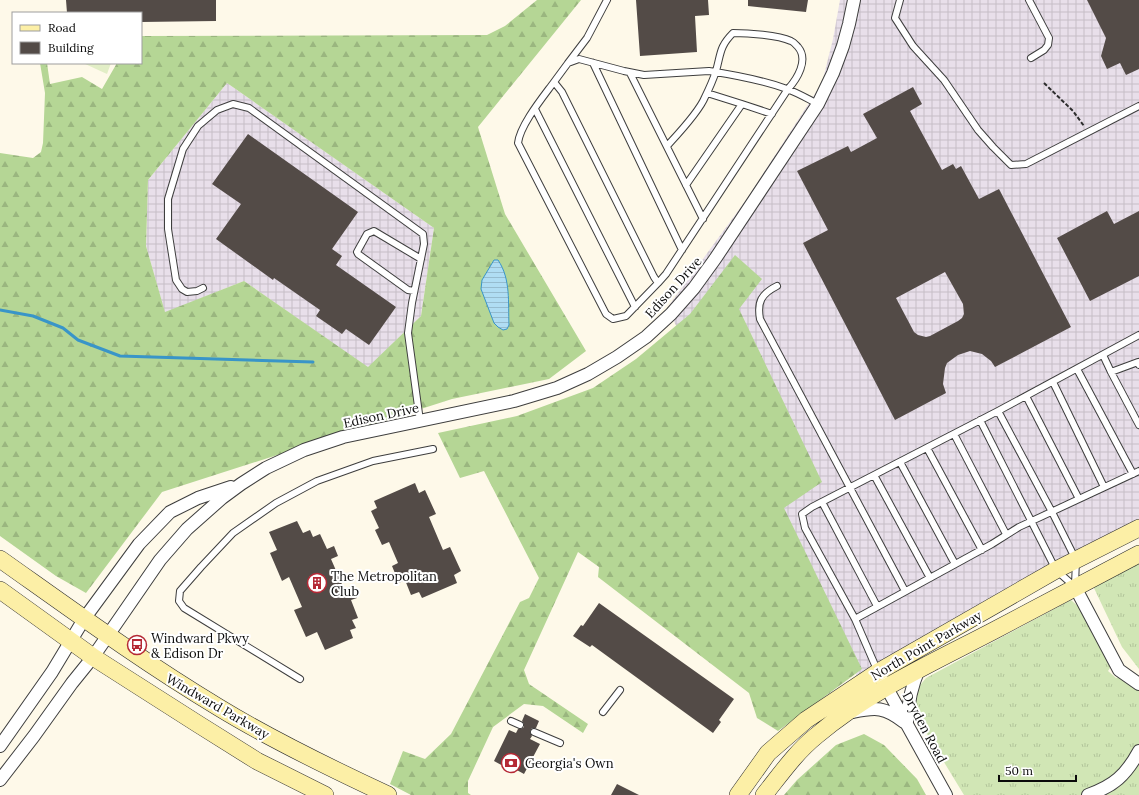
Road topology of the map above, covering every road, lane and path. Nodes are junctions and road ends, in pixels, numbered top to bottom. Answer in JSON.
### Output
{"nodes":[{"id":1,"x":607,"y":0,"type":"edge"},
{"id":2,"x":854,"y":0,"type":"edge"},
{"id":3,"x":900,"y":0,"type":"edge"},
{"id":4,"x":1029,"y":0,"type":"edge"},
{"id":5,"x":1031,"y":58,"type":"dead end"},
{"id":6,"x":568,"y":63,"type":"junction"},
{"id":7,"x":593,"y":63,"type":"junction"},
{"id":8,"x":716,"y":72,"type":"junction"},
{"id":9,"x":630,"y":73,"type":"junction"},
{"id":10,"x":554,"y":82,"type":"junction"},
{"id":11,"x":1044,"y":83,"type":"dead end"},
{"id":12,"x":788,"y":89,"type":"junction"},
{"id":13,"x":707,"y":94,"type":"junction"},
{"id":14,"x":742,"y":104,"type":"junction"},
{"id":15,"x":818,"y":104,"type":"junction"},
{"id":16,"x":1139,"y":106,"type":"edge"},
{"id":17,"x":535,"y":109,"type":"junction"},
{"id":18,"x":772,"y":114,"type":"junction"},
{"id":19,"x":1084,"y":127,"type":"dead end"},
{"id":20,"x":667,"y":146,"type":"junction"},
{"id":21,"x":686,"y":185,"type":"junction"},
{"id":22,"x":703,"y":219,"type":"junction"},
{"id":23,"x":682,"y":250,"type":"junction"},
{"id":24,"x":421,"y":259,"type":"junction"},
{"id":25,"x":658,"y":283,"type":"junction"},
{"id":26,"x":777,"y":286,"type":"dead end"},
{"id":27,"x":203,"y":288,"type":"dead end"},
{"id":28,"x":414,"y":291,"type":"junction"},
{"id":29,"x":635,"y":307,"type":"junction"},
{"id":30,"x":1139,"y":335,"type":"edge"},
{"id":31,"x":1103,"y":355,"type":"junction"},
{"id":32,"x":1139,"y":365,"type":"edge"},
{"id":33,"x":1077,"y":369,"type":"junction"},
{"id":34,"x":1111,"y":372,"type":"junction"},
{"id":35,"x":1053,"y":382,"type":"junction"},
{"id":36,"x":1026,"y":396,"type":"junction"},
{"id":37,"x":998,"y":411,"type":"junction"},
{"id":38,"x":980,"y":420,"type":"junction"},
{"id":39,"x":420,"y":421,"type":"junction"},
{"id":40,"x":1139,"y":425,"type":"edge"},
{"id":41,"x":954,"y":434,"type":"junction"},
{"id":42,"x":927,"y":448,"type":"junction"},
{"id":43,"x":433,"y":449,"type":"dead end"},
{"id":44,"x":900,"y":462,"type":"junction"},
{"id":45,"x":1136,"y":472,"type":"edge"},
{"id":46,"x":874,"y":475,"type":"junction"},
{"id":47,"x":241,"y":484,"type":"junction"},
{"id":48,"x":1104,"y":487,"type":"junction"},
{"id":49,"x":850,"y":488,"type":"junction"},
{"id":50,"x":1079,"y":499,"type":"junction"},
{"id":51,"x":822,"y":502,"type":"junction"},
{"id":52,"x":1052,"y":512,"type":"junction"},
{"id":53,"x":1030,"y":521,"type":"junction"},
{"id":54,"x":1139,"y":528,"type":"edge"},
{"id":55,"x":1006,"y":534,"type":"junction"},
{"id":56,"x":982,"y":550,"type":"junction"},
{"id":57,"x":1139,"y":554,"type":"edge"},
{"id":58,"x":0,"y":559,"type":"edge"},
{"id":59,"x":1076,"y":560,"type":"junction"},
{"id":60,"x":955,"y":564,"type":"junction"},
{"id":61,"x":1056,"y":570,"type":"junction"},
{"id":62,"x":930,"y":578,"type":"junction"},
{"id":63,"x":1075,"y":587,"type":"junction"},
{"id":64,"x":0,"y":590,"type":"edge"},
{"id":65,"x":905,"y":591,"type":"junction"},
{"id":66,"x":877,"y":606,"type":"junction"},
{"id":67,"x":84,"y":619,"type":"junction"},
{"id":68,"x":855,"y":619,"type":"junction"},
{"id":69,"x":107,"y":635,"type":"junction"},
{"id":70,"x":70,"y":641,"type":"junction"},
{"id":71,"x":93,"y":657,"type":"junction"},
{"id":72,"x":919,"y":669,"type":"junction"},
{"id":73,"x":878,"y":672,"type":"junction"},
{"id":74,"x":300,"y":678,"type":"dead end"},
{"id":75,"x":1139,"y":684,"type":"edge"},
{"id":76,"x":888,"y":688,"type":"junction"},
{"id":77,"x":620,"y":690,"type":"dead end"},
{"id":78,"x":603,"y":712,"type":"dead end"},
{"id":79,"x":846,"y":713,"type":"junction"},
{"id":80,"x":511,"y":721,"type":"dead end"},
{"id":81,"x":907,"y":724,"type":"junction"},
{"id":82,"x":520,"y":725,"type":"dead end"},
{"id":83,"x":534,"y":732,"type":"dead end"},
{"id":84,"x":560,"y":743,"type":"dead end"},
{"id":85,"x":0,"y":746,"type":"edge"},
{"id":86,"x":1139,"y":751,"type":"edge"},
{"id":87,"x":0,"y":780,"type":"edge"},
{"id":88,"x":1104,"y":792,"type":"edge"},
{"id":89,"x":325,"y":795,"type":"edge"},
{"id":90,"x":388,"y":795,"type":"edge"},
{"id":91,"x":738,"y":795,"type":"edge"},
{"id":92,"x":764,"y":795,"type":"edge"},
{"id":93,"x":946,"y":795,"type":"edge"},
{"id":94,"x":1088,"y":795,"type":"edge"}],
"edges":[{"from":1,"to":6,"type":"lane"},
{"from":2,"to":15,"type":"street","name":"Edison Drive"},
{"from":3,"to":16,"type":"lane"},
{"from":4,"to":5,"type":"lane"},
{"from":6,"to":7,"type":"lane"},
{"from":6,"to":10,"type":"lane"},
{"from":7,"to":9,"type":"lane"},
{"from":7,"to":23,"type":"lane"},
{"from":8,"to":9,"type":"lane"},
{"from":8,"to":12,"type":"lane"},
{"from":8,"to":12,"type":"lane"},
{"from":8,"to":13,"type":"lane"},
{"from":9,"to":20,"type":"lane"},
{"from":10,"to":17,"type":"lane"},
{"from":10,"to":25,"type":"lane"},
{"from":11,"to":19,"type":"path"},
{"from":12,"to":15,"type":"lane"},
{"from":12,"to":18,"type":"lane"},
{"from":13,"to":14,"type":"lane"},
{"from":13,"to":20,"type":"lane"},
{"from":14,"to":18,"type":"lane"},
{"from":14,"to":21,"type":"lane"},
{"from":15,"to":39,"type":"street","name":"Edison Drive"},
{"from":17,"to":29,"type":"lane"},
{"from":17,"to":29,"type":"lane"},
{"from":18,"to":22,"type":"lane"},
{"from":20,"to":21,"type":"lane"},
{"from":21,"to":22,"type":"lane"},
{"from":22,"to":23,"type":"lane"},
{"from":23,"to":25,"type":"lane"},
{"from":24,"to":27,"type":"lane"},
{"from":24,"to":28,"type":"lane"},
{"from":24,"to":28,"type":"lane"},
{"from":25,"to":29,"type":"lane"},
{"from":26,"to":49,"type":"lane"},
{"from":28,"to":39,"type":"lane"},
{"from":30,"to":31,"type":"lane"},
{"from":31,"to":33,"type":"lane"},
{"from":31,"to":34,"type":"lane"},
{"from":32,"to":34,"type":"lane"},
{"from":33,"to":35,"type":"lane"},
{"from":33,"to":45,"type":"lane"},
{"from":34,"to":40,"type":"lane"},
{"from":35,"to":36,"type":"lane"},
{"from":35,"to":48,"type":"lane"},
{"from":36,"to":37,"type":"lane"},
{"from":36,"to":50,"type":"lane"},
{"from":37,"to":38,"type":"lane"},
{"from":37,"to":52,"type":"lane"},
{"from":38,"to":41,"type":"lane"},
{"from":38,"to":53,"type":"lane"},
{"from":39,"to":47,"type":"street","name":"Edison Drive"},
{"from":41,"to":42,"type":"lane"},
{"from":41,"to":55,"type":"lane"},
{"from":42,"to":44,"type":"lane"},
{"from":42,"to":56,"type":"lane"},
{"from":43,"to":74,"type":"lane"},
{"from":44,"to":46,"type":"lane"},
{"from":44,"to":60,"type":"lane"},
{"from":45,"to":48,"type":"lane"},
{"from":46,"to":49,"type":"lane"},
{"from":46,"to":62,"type":"lane"},
{"from":47,"to":67,"type":"street","name":"Edison Drive"},
{"from":47,"to":69,"type":"street","name":"Edison Drive"},
{"from":48,"to":50,"type":"lane"},
{"from":49,"to":51,"type":"lane"},
{"from":49,"to":65,"type":"lane"},
{"from":50,"to":52,"type":"lane"},
{"from":51,"to":66,"type":"lane"},
{"from":51,"to":68,"type":"lane"},
{"from":52,"to":53,"type":"lane"},
{"from":52,"to":59,"type":"lane"},
{"from":53,"to":55,"type":"lane"},
{"from":53,"to":61,"type":"lane"},
{"from":54,"to":59,"type":"street","name":"North Point Parkway"},
{"from":55,"to":56,"type":"lane"},
{"from":56,"to":60,"type":"lane"},
{"from":57,"to":63,"type":"street","name":"North Point Parkway"},
{"from":58,"to":67,"type":"street","name":"Windward Parkway"},
{"from":59,"to":61,"type":"street","name":"North Point Parkway"},
{"from":59,"to":63,"type":"lane"},
{"from":60,"to":62,"type":"lane"},
{"from":61,"to":63,"type":"lane"},
{"from":61,"to":73,"type":"street","name":"North Point Parkway"},
{"from":62,"to":65,"type":"lane"},
{"from":63,"to":72,"type":"street","name":"North Point Parkway"},
{"from":63,"to":75,"type":"street"},
{"from":64,"to":70,"type":"street","name":"Windward Parkway"},
{"from":65,"to":66,"type":"lane"},
{"from":66,"to":68,"type":"lane"},
{"from":67,"to":69,"type":"street","name":"Windward Parkway"},
{"from":67,"to":70,"type":"street","name":"Edison Drive"},
{"from":68,"to":73,"type":"lane"},
{"from":69,"to":71,"type":"street","name":"Edison Drive"},
{"from":69,"to":90,"type":"street","name":"Windward Parkway"},
{"from":70,"to":71,"type":"street","name":"Windward Parkway"},
{"from":70,"to":85,"type":"street","name":"Edison Drive"},
{"from":71,"to":87,"type":"street","name":"Edison Drive"},
{"from":71,"to":89,"type":"street","name":"Windward Parkway"},
{"from":72,"to":76,"type":"street","name":"North Point Parkway"},
{"from":72,"to":81,"type":"street"},
{"from":73,"to":76,"type":"street","name":"Dryden Road"},
{"from":73,"to":91,"type":"street","name":"North Point Parkway"},
{"from":76,"to":79,"type":"street","name":"North Point Parkway"},
{"from":76,"to":81,"type":"street","name":"Dryden Road"},
{"from":77,"to":78,"type":"lane"},
{"from":79,"to":81,"type":"street"},
{"from":79,"to":92,"type":"street","name":"North Point Parkway"},
{"from":80,"to":82,"type":"lane"},
{"from":81,"to":93,"type":"street","name":"Dryden Road"},
{"from":83,"to":84,"type":"lane"},
{"from":86,"to":88,"type":"street"},
{"from":88,"to":94,"type":"street"}]}
